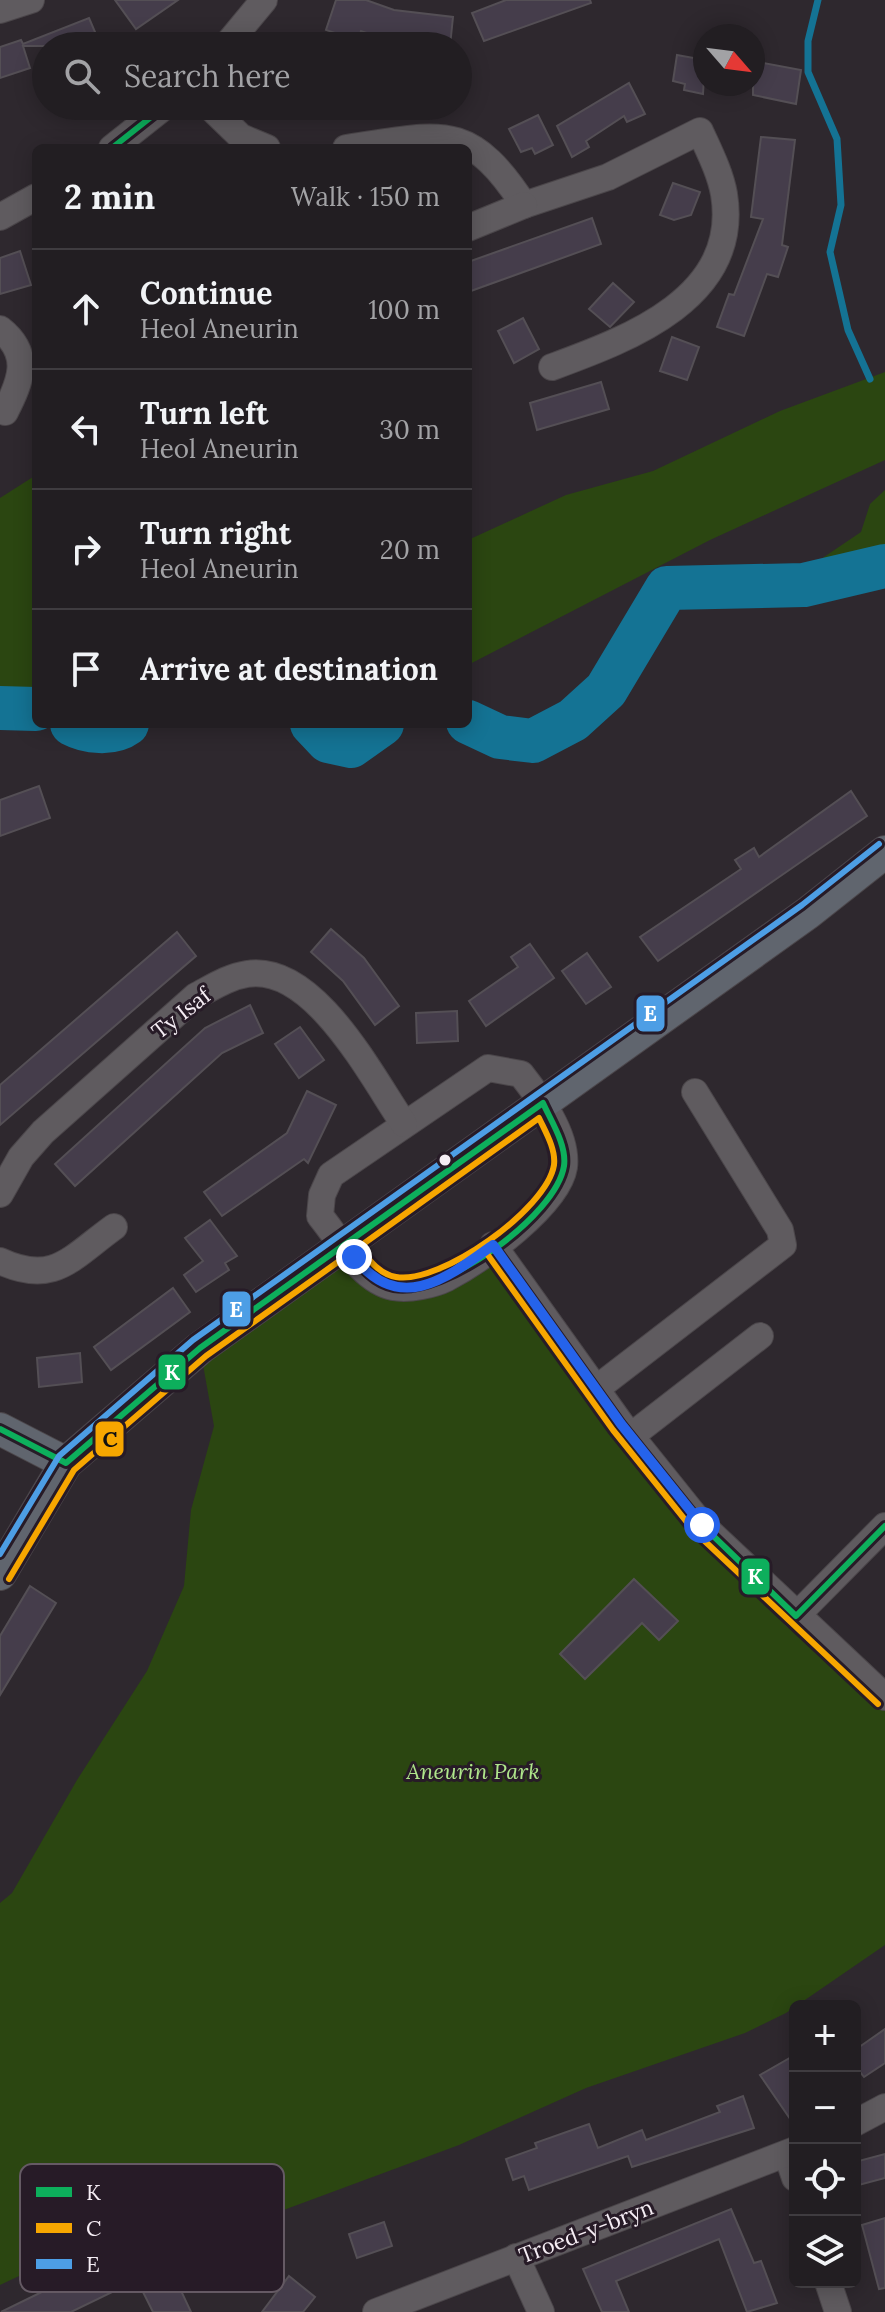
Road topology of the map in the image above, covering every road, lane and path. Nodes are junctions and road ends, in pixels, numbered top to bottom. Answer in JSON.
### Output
{"nodes":[{"id":1,"x":31,"y":0,"type":"edge"},
{"id":2,"x":264,"y":0,"type":"edge"},
{"id":3,"x":0,"y":10,"type":"edge"},
{"id":4,"x":238,"y":32,"type":"edge"},
{"id":5,"x":147,"y":120,"type":"edge"},
{"id":6,"x":223,"y":120,"type":"edge"},
{"id":7,"x":117,"y":144,"type":"edge"},
{"id":8,"x":258,"y":144,"type":"edge"},
{"id":9,"x":374,"y":144,"type":"edge"},
{"id":10,"x":465,"y":144,"type":"edge"},
{"id":11,"x":472,"y":148,"type":"edge"},
{"id":12,"x":32,"y":199,"type":"edge"},
{"id":13,"x":524,"y":205,"type":"junction"},
{"id":14,"x":0,"y":217,"type":"edge"},
{"id":15,"x":472,"y":226,"type":"edge"},
{"id":16,"x":0,"y":329,"type":"edge"},
{"id":17,"x":552,"y":367,"type":"dead end"},
{"id":18,"x":5,"y":412,"type":"dead end"},
{"id":19,"x":885,"y":852,"type":"edge"},
{"id":20,"x":695,"y":1092,"type":"dead end"},
{"id":21,"x":543,"y":1103,"type":"junction"},
{"id":22,"x":404,"y":1124,"type":"junction"},
{"id":23,"x":0,"y":1194,"type":"edge"},
{"id":24,"x":114,"y":1227,"type":"dead end"},
{"id":25,"x":344,"y":1245,"type":"junction"},
{"id":26,"x":493,"y":1245,"type":"junction"},
{"id":27,"x":0,"y":1261,"type":"edge"},
{"id":28,"x":760,"y":1336,"type":"dead end"},
{"id":29,"x":596,"y":1389,"type":"junction"},
{"id":30,"x":0,"y":1429,"type":"edge"},
{"id":31,"x":631,"y":1436,"type":"junction"},
{"id":32,"x":66,"y":1463,"type":"junction"},
{"id":33,"x":885,"y":1526,"type":"edge"},
{"id":34,"x":0,"y":1574,"type":"edge"},
{"id":35,"x":796,"y":1616,"type":"junction"},
{"id":36,"x":885,"y":1697,"type":"edge"},
{"id":37,"x":885,"y":2107,"type":"edge"},
{"id":38,"x":861,"y":2120,"type":"edge"},
{"id":39,"x":789,"y":2162,"type":"edge"},
{"id":40,"x":516,"y":2257,"type":"junction"},
{"id":41,"x":830,"y":2288,"type":"edge"},
{"id":42,"x":376,"y":2312,"type":"edge"},
{"id":43,"x":541,"y":2312,"type":"edge"},
{"id":44,"x":838,"y":2312,"type":"edge"}],
"edges":[{"from":1,"to":3,"type":"street"},
{"from":2,"to":4,"type":"street"},
{"from":5,"to":7,"type":"street"},
{"from":6,"to":8,"type":"street"},
{"from":9,"to":10,"type":"street"},
{"from":11,"to":13,"type":"street"},
{"from":12,"to":14,"type":"street"},
{"from":13,"to":15,"type":"street"},
{"from":13,"to":17,"type":"street"},
{"from":16,"to":18,"type":"street"},
{"from":19,"to":21,"type":"main road"},
{"from":20,"to":29,"type":"street"},
{"from":21,"to":22,"type":"street"},
{"from":21,"to":25,"type":"main road"},
{"from":21,"to":26,"type":"street"},
{"from":22,"to":23,"type":"street","name":"Ty Isaf"},
{"from":22,"to":25,"type":"street"},
{"from":24,"to":27,"type":"street"},
{"from":25,"to":26,"type":"street"},
{"from":25,"to":32,"type":"main road"},
{"from":26,"to":29,"type":"street"},
{"from":28,"to":31,"type":"street"},
{"from":29,"to":31,"type":"street"},
{"from":30,"to":32,"type":"main road"},
{"from":31,"to":35,"type":"street"},
{"from":32,"to":34,"type":"main road"},
{"from":33,"to":35,"type":"street"},
{"from":35,"to":36,"type":"street"},
{"from":37,"to":38,"type":"street"},
{"from":39,"to":40,"type":"street","name":"Troed-y-bryn"},
{"from":40,"to":42,"type":"street","name":"Troed-y-bryn"},
{"from":40,"to":43,"type":"street"},
{"from":41,"to":44,"type":"street"}]}
